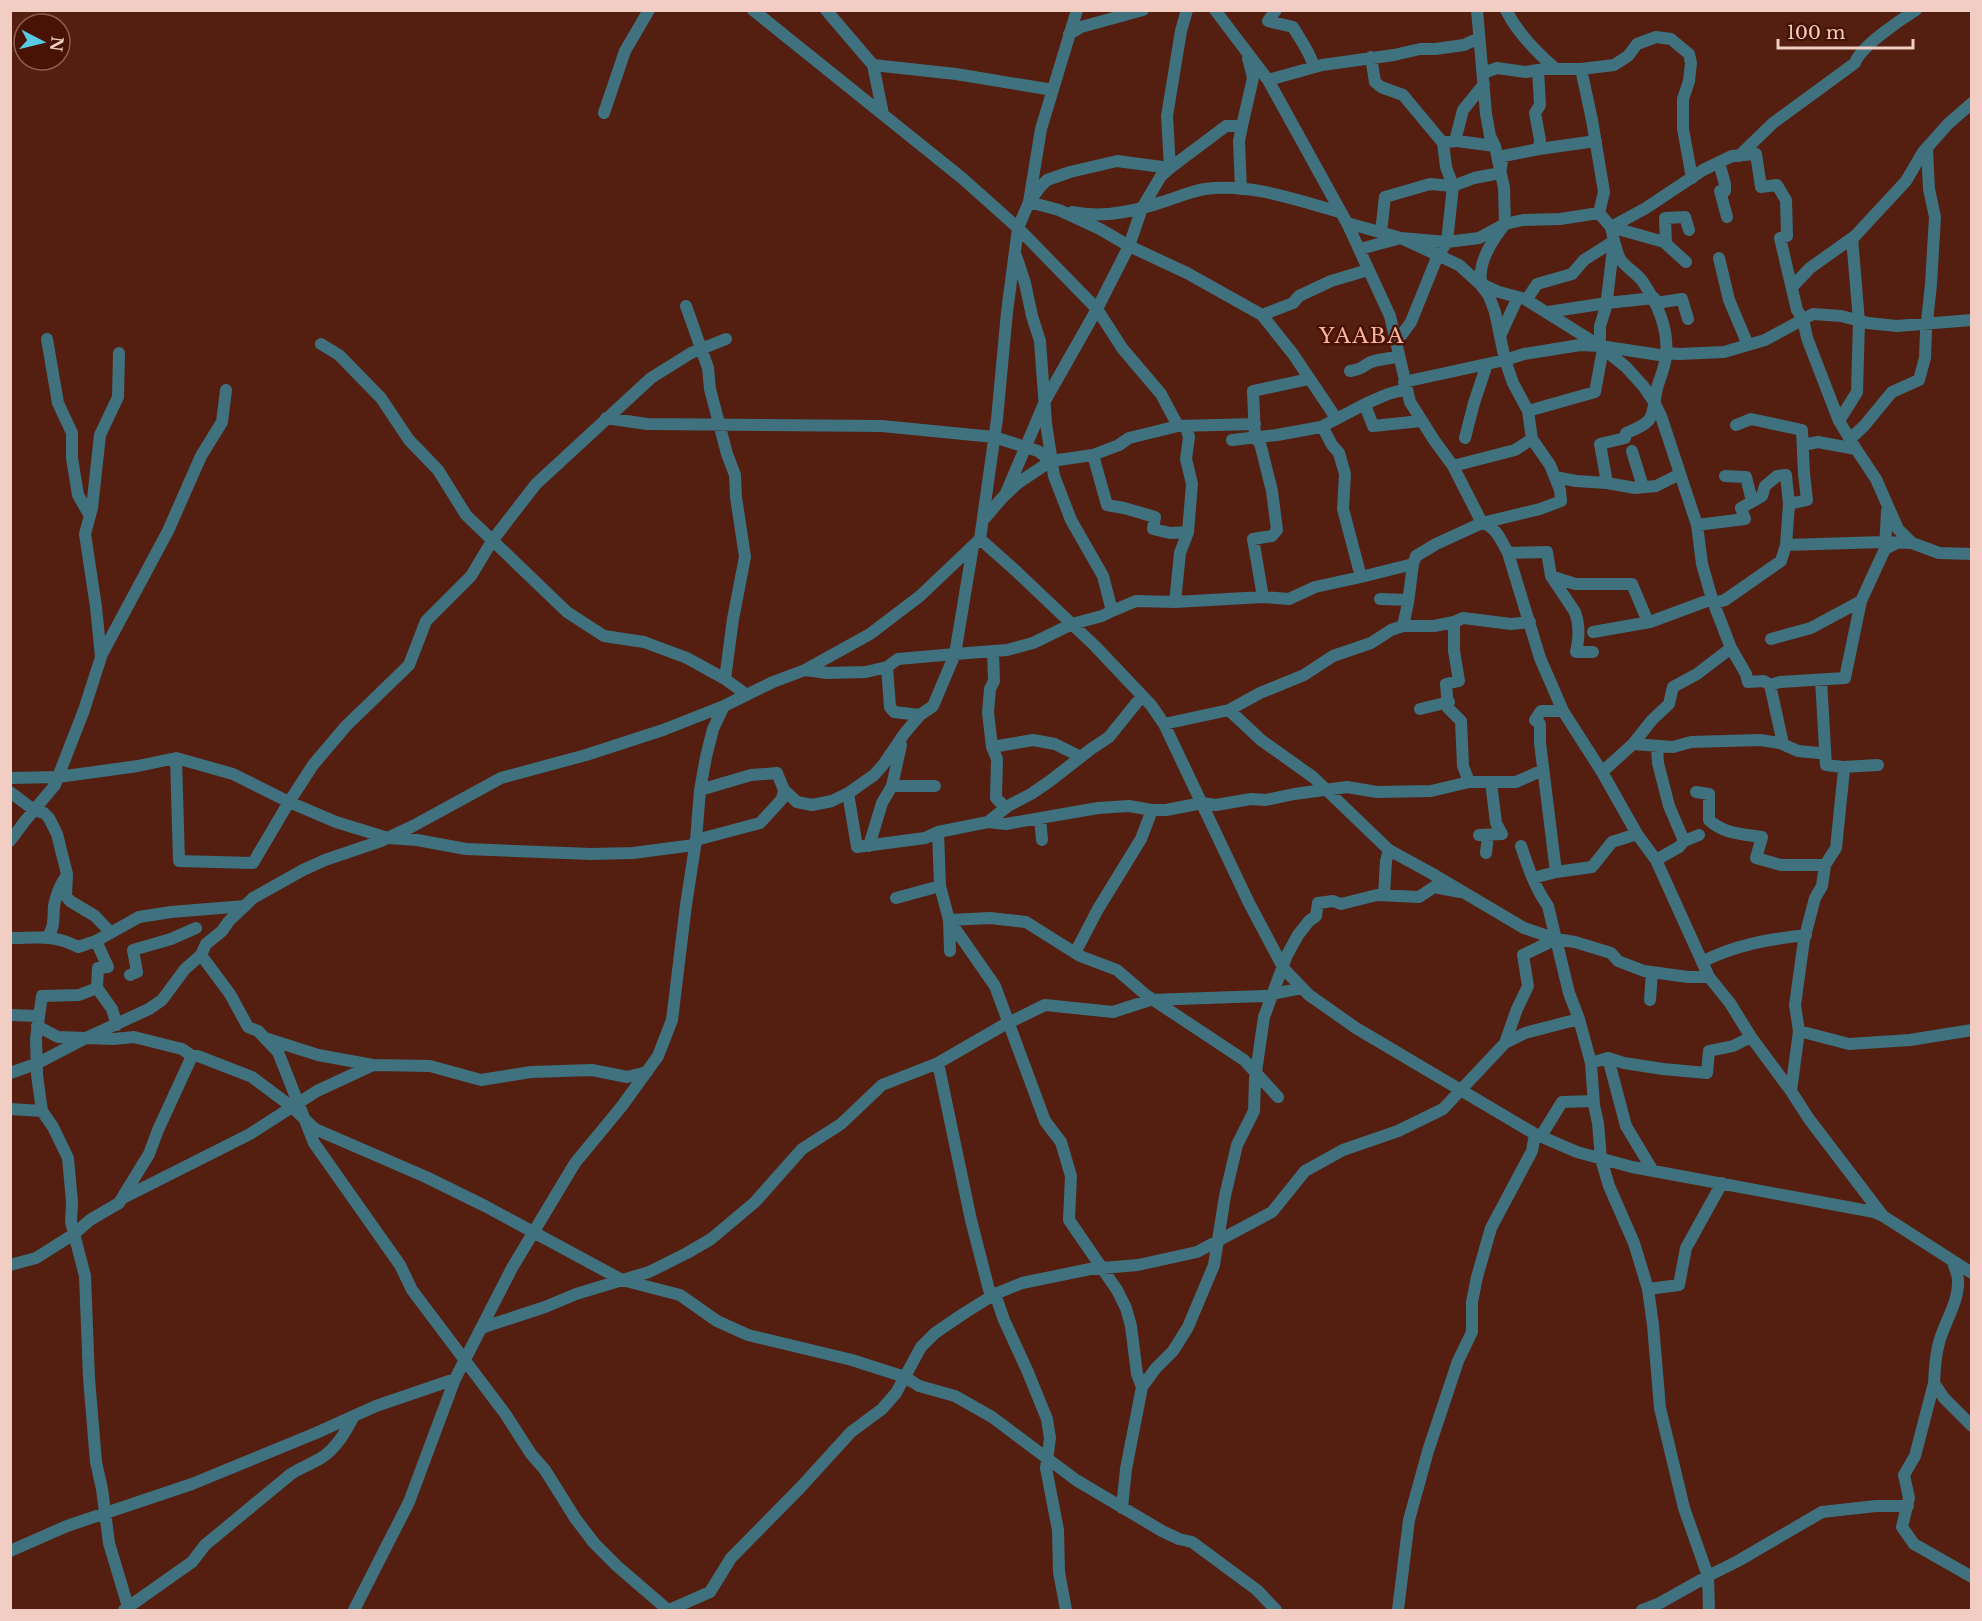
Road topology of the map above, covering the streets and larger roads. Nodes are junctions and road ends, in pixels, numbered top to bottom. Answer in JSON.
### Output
{"nodes":[{"id":1,"x":649,"y":10,"type":"edge"},
{"id":2,"x":753,"y":10,"type":"edge"},
{"id":3,"x":826,"y":10,"type":"edge"},
{"id":4,"x":1077,"y":10,"type":"edge"},
{"id":5,"x":1143,"y":10,"type":"edge"},
{"id":6,"x":1187,"y":10,"type":"edge"},
{"id":7,"x":1215,"y":10,"type":"edge"},
{"id":8,"x":1276,"y":10,"type":"edge"},
{"id":9,"x":1477,"y":10,"type":"edge"},
{"id":10,"x":1506,"y":10,"type":"edge"},
{"id":11,"x":1916,"y":10,"type":"edge"},
{"id":12,"x":1069,"y":34,"type":"junction"},
{"id":13,"x":1479,"y":38,"type":"junction"},
{"id":14,"x":1248,"y":54,"type":"junction"},
{"id":15,"x":1371,"y":57,"type":"junction"},
{"id":16,"x":873,"y":66,"type":"junction"},
{"id":17,"x":1314,"y":67,"type":"junction"},
{"id":18,"x":1556,"y":69,"type":"junction"},
{"id":19,"x":1581,"y":69,"type":"junction"},
{"id":20,"x":1538,"y":70,"type":"junction"},
{"id":21,"x":1484,"y":78,"type":"junction"},
{"id":22,"x":1268,"y":80,"type":"junction"},
{"id":23,"x":1053,"y":90,"type":"junction"},
{"id":24,"x":1971,"y":103,"type":"edge"},
{"id":25,"x":604,"y":113,"type":"dead end"},
{"id":26,"x":883,"y":114,"type":"junction"},
{"id":27,"x":1242,"y":126,"type":"junction"},
{"id":28,"x":1596,"y":141,"type":"junction"},
{"id":29,"x":1449,"y":142,"type":"junction"},
{"id":30,"x":1495,"y":146,"type":"junction"},
{"id":31,"x":1927,"y":148,"type":"junction"},
{"id":32,"x":1539,"y":150,"type":"junction"},
{"id":33,"x":1739,"y":156,"type":"junction"},
{"id":34,"x":1719,"y":163,"type":"junction"},
{"id":35,"x":1170,"y":168,"type":"junction"},
{"id":36,"x":1500,"y":173,"type":"junction"},
{"id":37,"x":1692,"y":178,"type":"junction"},
{"id":38,"x":1453,"y":186,"type":"junction"},
{"id":39,"x":1241,"y":189,"type":"junction"},
{"id":40,"x":1029,"y":202,"type":"junction"},
{"id":41,"x":1142,"y":208,"type":"junction"},
{"id":42,"x":1059,"y":210,"type":"junction"},
{"id":43,"x":1340,"y":212,"type":"junction"},
{"id":44,"x":1599,"y":213,"type":"junction"},
{"id":45,"x":1727,"y":217,"type":"dead end"},
{"id":46,"x":1347,"y":223,"type":"junction"},
{"id":47,"x":1505,"y":224,"type":"junction"},
{"id":48,"x":1611,"y":227,"type":"junction"},
{"id":49,"x":1018,"y":228,"type":"junction"},
{"id":50,"x":1689,"y":230,"type":"dead end"},
{"id":51,"x":1382,"y":232,"type":"junction"},
{"id":52,"x":1401,"y":238,"type":"junction"},
{"id":53,"x":1852,"y":238,"type":"junction"},
{"id":54,"x":1614,"y":241,"type":"junction"},
{"id":55,"x":1447,"y":242,"type":"junction"},
{"id":56,"x":1666,"y":244,"type":"junction"},
{"id":57,"x":1129,"y":246,"type":"junction"},
{"id":58,"x":1360,"y":249,"type":"junction"},
{"id":59,"x":1015,"y":252,"type":"junction"},
{"id":60,"x":1438,"y":255,"type":"junction"},
{"id":61,"x":1719,"y":258,"type":"dead end"},
{"id":62,"x":1686,"y":262,"type":"dead end"},
{"id":63,"x":1368,"y":270,"type":"junction"},
{"id":64,"x":1481,"y":284,"type":"junction"},
{"id":65,"x":1792,"y":287,"type":"junction"},
{"id":66,"x":1522,"y":298,"type":"junction"},
{"id":67,"x":1655,"y":301,"type":"junction"},
{"id":68,"x":1607,"y":303,"type":"junction"},
{"id":69,"x":686,"y":306,"type":"dead end"},
{"id":70,"x":1097,"y":309,"type":"junction"},
{"id":71,"x":1548,"y":312,"type":"junction"},
{"id":72,"x":1262,"y":315,"type":"junction"},
{"id":73,"x":1688,"y":319,"type":"dead end"},
{"id":74,"x":1803,"y":319,"type":"junction"},
{"id":75,"x":1971,"y":320,"type":"edge"},
{"id":76,"x":1859,"y":321,"type":"junction"},
{"id":77,"x":1927,"y":324,"type":"junction"},
{"id":78,"x":1500,"y":336,"type":"junction"},
{"id":79,"x":47,"y":339,"type":"dead end"},
{"id":80,"x":726,"y":339,"type":"dead end"},
{"id":81,"x":1397,"y":341,"type":"junction"},
{"id":82,"x":321,"y":344,"type":"dead end"},
{"id":83,"x":1748,"y":345,"type":"junction"},
{"id":84,"x":1602,"y":348,"type":"junction"},
{"id":85,"x":701,"y":349,"type":"junction"},
{"id":86,"x":119,"y":353,"type":"dead end"},
{"id":87,"x":1666,"y":354,"type":"junction"},
{"id":88,"x":1399,"y":356,"type":"junction"},
{"id":89,"x":1505,"y":360,"type":"junction"},
{"id":90,"x":1487,"y":364,"type":"junction"},
{"id":91,"x":1350,"y":371,"type":"dead end"},
{"id":92,"x":1309,"y":379,"type":"junction"},
{"id":93,"x":1405,"y":386,"type":"junction"},
{"id":94,"x":226,"y":390,"type":"dead end"},
{"id":95,"x":1046,"y":399,"type":"junction"},
{"id":96,"x":1654,"y":402,"type":"junction"},
{"id":97,"x":1365,"y":405,"type":"junction"},
{"id":98,"x":1528,"y":411,"type":"junction"},
{"id":99,"x":606,"y":418,"type":"junction"},
{"id":100,"x":1336,"y":418,"type":"junction"},
{"id":101,"x":1421,"y":421,"type":"junction"},
{"id":102,"x":1839,"y":421,"type":"junction"},
{"id":103,"x":720,"y":424,"type":"junction"},
{"id":104,"x":1255,"y":424,"type":"junction"},
{"id":105,"x":1736,"y":425,"type":"dead end"},
{"id":106,"x":1182,"y":426,"type":"junction"},
{"id":107,"x":1321,"y":427,"type":"junction"},
{"id":108,"x":994,"y":437,"type":"junction"},
{"id":109,"x":1255,"y":438,"type":"junction"},
{"id":110,"x":1465,"y":438,"type":"dead end"},
{"id":111,"x":1532,"y":439,"type":"junction"},
{"id":112,"x":1232,"y":440,"type":"dead end"},
{"id":113,"x":1803,"y":444,"type":"junction"},
{"id":114,"x":1853,"y":444,"type":"junction"},
{"id":115,"x":1026,"y":447,"type":"junction"},
{"id":116,"x":1632,"y":451,"type":"dead end"},
{"id":117,"x":1093,"y":455,"type":"junction"},
{"id":118,"x":1051,"y":461,"type":"junction"},
{"id":119,"x":1452,"y":466,"type":"junction"},
{"id":120,"x":1680,"y":474,"type":"junction"},
{"id":121,"x":1803,"y":474,"type":"junction"},
{"id":122,"x":1786,"y":475,"type":"junction"},
{"id":123,"x":1725,"y":476,"type":"dead end"},
{"id":124,"x":1555,"y":477,"type":"junction"},
{"id":125,"x":1607,"y":483,"type":"junction"},
{"id":126,"x":1643,"y":487,"type":"junction"},
{"id":127,"x":1006,"y":493,"type":"junction"},
{"id":128,"x":1752,"y":501,"type":"junction"},
{"id":129,"x":1789,"y":504,"type":"junction"},
{"id":130,"x":1888,"y":506,"type":"junction"},
{"id":131,"x":90,"y":516,"type":"junction"},
{"id":132,"x":984,"y":519,"type":"junction"},
{"id":133,"x":1482,"y":523,"type":"junction"},
{"id":134,"x":1697,"y":525,"type":"junction"},
{"id":135,"x":1188,"y":532,"type":"junction"},
{"id":136,"x":492,"y":541,"type":"junction"},
{"id":137,"x":977,"y":543,"type":"junction"},
{"id":138,"x":1912,"y":543,"type":"junction"},
{"id":139,"x":1888,"y":545,"type":"junction"},
{"id":140,"x":1786,"y":546,"type":"junction"},
{"id":141,"x":1508,"y":553,"type":"junction"},
{"id":142,"x":1971,"y":554,"type":"edge"},
{"id":143,"x":1413,"y":564,"type":"junction"},
{"id":144,"x":1551,"y":576,"type":"junction"},
{"id":145,"x":1361,"y":577,"type":"junction"},
{"id":146,"x":1263,"y":597,"type":"junction"},
{"id":147,"x":1380,"y":599,"type":"dead end"},
{"id":148,"x":1408,"y":600,"type":"junction"},
{"id":149,"x":1713,"y":601,"type":"junction"},
{"id":150,"x":1860,"y":601,"type":"junction"},
{"id":151,"x":1175,"y":602,"type":"junction"},
{"id":152,"x":1112,"y":611,"type":"junction"},
{"id":153,"x":1454,"y":622,"type":"junction"},
{"id":154,"x":1530,"y":622,"type":"junction"},
{"id":155,"x":1648,"y":622,"type":"junction"},
{"id":156,"x":1072,"y":624,"type":"junction"},
{"id":157,"x":1402,"y":626,"type":"junction"},
{"id":158,"x":1593,"y":632,"type":"dead end"},
{"id":159,"x":1771,"y":639,"type":"dead end"},
{"id":160,"x":1731,"y":648,"type":"junction"},
{"id":161,"x":993,"y":651,"type":"junction"},
{"id":162,"x":1593,"y":652,"type":"dead end"},
{"id":163,"x":955,"y":654,"type":"junction"},
{"id":164,"x":101,"y":657,"type":"junction"},
{"id":165,"x":887,"y":667,"type":"junction"},
{"id":166,"x":805,"y":670,"type":"junction"},
{"id":167,"x":725,"y":679,"type":"junction"},
{"id":168,"x":1821,"y":680,"type":"junction"},
{"id":169,"x":1770,"y":685,"type":"junction"},
{"id":170,"x":747,"y":694,"type":"junction"},
{"id":171,"x":1142,"y":696,"type":"junction"},
{"id":172,"x":1449,"y":702,"type":"junction"},
{"id":173,"x":724,"y":706,"type":"junction"},
{"id":174,"x":1420,"y":709,"type":"dead end"},
{"id":175,"x":1229,"y":710,"type":"junction"},
{"id":176,"x":1563,"y":711,"type":"junction"},
{"id":177,"x":920,"y":715,"type":"junction"},
{"id":178,"x":1164,"y":724,"type":"junction"},
{"id":179,"x":904,"y":735,"type":"junction"},
{"id":180,"x":1780,"y":743,"type":"junction"},
{"id":181,"x":1632,"y":744,"type":"junction"},
{"id":182,"x":992,"y":747,"type":"junction"},
{"id":183,"x":1657,"y":747,"type":"junction"},
{"id":184,"x":1824,"y":752,"type":"junction"},
{"id":185,"x":1081,"y":757,"type":"junction"},
{"id":186,"x":176,"y":758,"type":"junction"},
{"id":187,"x":1878,"y":765,"type":"dead end"},
{"id":188,"x":1843,"y":767,"type":"junction"},
{"id":189,"x":1543,"y":770,"type":"junction"},
{"id":190,"x":1602,"y":772,"type":"junction"},
{"id":191,"x":58,"y":777,"type":"junction"},
{"id":192,"x":10,"y":778,"type":"edge"},
{"id":193,"x":1469,"y":782,"type":"junction"},
{"id":194,"x":1491,"y":782,"type":"junction"},
{"id":195,"x":892,"y":786,"type":"junction"},
{"id":196,"x":935,"y":786,"type":"dead end"},
{"id":197,"x":700,"y":790,"type":"junction"},
{"id":198,"x":784,"y":790,"type":"junction"},
{"id":199,"x":1328,"y":791,"type":"junction"},
{"id":200,"x":10,"y":792,"type":"edge"},
{"id":201,"x":1696,"y":792,"type":"dead end"},
{"id":202,"x":848,"y":793,"type":"junction"},
{"id":203,"x":289,"y":802,"type":"junction"},
{"id":204,"x":1202,"y":803,"type":"junction"},
{"id":205,"x":1006,"y":808,"type":"junction"},
{"id":206,"x":34,"y":810,"type":"junction"},
{"id":207,"x":1152,"y":810,"type":"junction"},
{"id":208,"x":1040,"y":818,"type":"junction"},
{"id":209,"x":988,"y":822,"type":"junction"},
{"id":210,"x":938,"y":832,"type":"junction"},
{"id":211,"x":1637,"y":834,"type":"junction"},
{"id":212,"x":1699,"y":835,"type":"dead end"},
{"id":213,"x":388,"y":838,"type":"junction"},
{"id":214,"x":1042,"y":840,"type":"dead end"},
{"id":215,"x":10,"y":841,"type":"edge"},
{"id":216,"x":1684,"y":842,"type":"junction"},
{"id":217,"x":695,"y":843,"type":"junction"},
{"id":218,"x":869,"y":846,"type":"junction"},
{"id":219,"x":1521,"y":846,"type":"dead end"},
{"id":220,"x":1389,"y":850,"type":"junction"},
{"id":221,"x":1485,"y":853,"type":"dead end"},
{"id":222,"x":1656,"y":860,"type":"junction"},
{"id":223,"x":1825,"y":865,"type":"junction"},
{"id":224,"x":1556,"y":872,"type":"junction"},
{"id":225,"x":67,"y":874,"type":"junction"},
{"id":226,"x":1533,"y":878,"type":"junction"},
{"id":227,"x":940,"y":886,"type":"junction"},
{"id":228,"x":1460,"y":892,"type":"junction"},
{"id":229,"x":1384,"y":896,"type":"junction"},
{"id":230,"x":896,"y":898,"type":"dead end"},
{"id":231,"x":245,"y":906,"type":"junction"},
{"id":232,"x":189,"y":910,"type":"junction"},
{"id":233,"x":949,"y":920,"type":"junction"},
{"id":234,"x":196,"y":928,"type":"junction"},
{"id":235,"x":111,"y":933,"type":"junction"},
{"id":236,"x":1806,"y":935,"type":"junction"},
{"id":237,"x":10,"y":938,"type":"edge"},
{"id":238,"x":46,"y":938,"type":"junction"},
{"id":239,"x":1556,"y":939,"type":"junction"},
{"id":240,"x":96,"y":940,"type":"junction"},
{"id":241,"x":204,"y":950,"type":"junction"},
{"id":242,"x":950,"y":951,"type":"dead end"},
{"id":243,"x":1075,"y":953,"type":"junction"},
{"id":244,"x":1702,"y":962,"type":"junction"},
{"id":245,"x":1282,"y":966,"type":"junction"},
{"id":246,"x":1652,"y":972,"type":"junction"},
{"id":247,"x":130,"y":975,"type":"dead end"},
{"id":248,"x":1709,"y":977,"type":"junction"},
{"id":249,"x":97,"y":988,"type":"junction"},
{"id":250,"x":1302,"y":988,"type":"junction"},
{"id":251,"x":1272,"y":994,"type":"junction"},
{"id":252,"x":1154,"y":1000,"type":"junction"},
{"id":253,"x":1650,"y":1000,"type":"dead end"},
{"id":254,"x":10,"y":1015,"type":"edge"},
{"id":255,"x":1579,"y":1019,"type":"junction"},
{"id":256,"x":38,"y":1021,"type":"junction"},
{"id":257,"x":1008,"y":1023,"type":"junction"},
{"id":258,"x":117,"y":1025,"type":"junction"},
{"id":259,"x":1971,"y":1030,"type":"edge"},
{"id":260,"x":1799,"y":1031,"type":"junction"},
{"id":261,"x":264,"y":1037,"type":"junction"},
{"id":262,"x":1751,"y":1037,"type":"junction"},
{"id":263,"x":84,"y":1039,"type":"junction"},
{"id":264,"x":1504,"y":1043,"type":"junction"},
{"id":265,"x":192,"y":1056,"type":"junction"},
{"id":266,"x":1608,"y":1058,"type":"junction"},
{"id":267,"x":938,"y":1063,"type":"junction"},
{"id":268,"x":1591,"y":1063,"type":"junction"},
{"id":269,"x":36,"y":1064,"type":"junction"},
{"id":270,"x":373,"y":1065,"type":"junction"},
{"id":271,"x":647,"y":1072,"type":"junction"},
{"id":272,"x":10,"y":1073,"type":"edge"},
{"id":273,"x":1256,"y":1073,"type":"junction"},
{"id":274,"x":1462,"y":1090,"type":"junction"},
{"id":275,"x":1791,"y":1091,"type":"junction"},
{"id":276,"x":1278,"y":1097,"type":"dead end"},
{"id":277,"x":1594,"y":1101,"type":"junction"},
{"id":278,"x":296,"y":1105,"type":"junction"},
{"id":279,"x":10,"y":1109,"type":"edge"},
{"id":280,"x":42,"y":1111,"type":"junction"},
{"id":281,"x":306,"y":1120,"type":"junction"},
{"id":282,"x":1539,"y":1135,"type":"junction"},
{"id":283,"x":1601,"y":1159,"type":"junction"},
{"id":284,"x":1653,"y":1171,"type":"junction"},
{"id":285,"x":1722,"y":1184,"type":"junction"},
{"id":286,"x":122,"y":1198,"type":"junction"},
{"id":287,"x":1883,"y":1216,"type":"junction"},
{"id":288,"x":533,"y":1232,"type":"junction"},
{"id":289,"x":74,"y":1234,"type":"junction"},
{"id":290,"x":1218,"y":1241,"type":"junction"},
{"id":291,"x":1971,"y":1260,"type":"edge"},
{"id":292,"x":1956,"y":1264,"type":"junction"},
{"id":293,"x":10,"y":1266,"type":"edge"},
{"id":294,"x":1101,"y":1268,"type":"junction"},
{"id":295,"x":1971,"y":1273,"type":"edge"},
{"id":296,"x":622,"y":1280,"type":"junction"},
{"id":297,"x":1648,"y":1289,"type":"junction"},
{"id":298,"x":995,"y":1294,"type":"junction"},
{"id":299,"x":481,"y":1328,"type":"junction"},
{"id":300,"x":464,"y":1361,"type":"junction"},
{"id":301,"x":905,"y":1377,"type":"junction"},
{"id":302,"x":455,"y":1379,"type":"junction"},
{"id":303,"x":1934,"y":1383,"type":"junction"},
{"id":304,"x":1142,"y":1387,"type":"junction"},
{"id":305,"x":354,"y":1416,"type":"junction"},
{"id":306,"x":1971,"y":1426,"type":"edge"},
{"id":307,"x":1047,"y":1458,"type":"junction"},
{"id":308,"x":1908,"y":1506,"type":"junction"},
{"id":309,"x":1122,"y":1508,"type":"junction"},
{"id":310,"x":105,"y":1514,"type":"junction"},
{"id":311,"x":10,"y":1551,"type":"edge"},
{"id":312,"x":1708,"y":1575,"type":"junction"},
{"id":313,"x":1971,"y":1577,"type":"edge"},
{"id":314,"x":127,"y":1610,"type":"edge"},
{"id":315,"x":354,"y":1611,"type":"edge"},
{"id":316,"x":668,"y":1611,"type":"edge"},
{"id":317,"x":1066,"y":1611,"type":"edge"},
{"id":318,"x":1276,"y":1611,"type":"edge"},
{"id":319,"x":1398,"y":1611,"type":"edge"},
{"id":320,"x":1642,"y":1611,"type":"edge"},
{"id":321,"x":1709,"y":1611,"type":"edge"}],
"edges":[{"from":1,"to":25,"type":"street"},
{"from":2,"to":26,"type":"street"},
{"from":3,"to":16,"type":"street"},
{"from":4,"to":12,"type":"street"},
{"from":5,"to":12,"type":"street"},
{"from":6,"to":35,"type":"street"},
{"from":7,"to":14,"type":"street"},
{"from":8,"to":17,"type":"street"},
{"from":9,"to":13,"type":"street"},
{"from":10,"to":18,"type":"street"},
{"from":11,"to":33,"type":"street"},
{"from":12,"to":23,"type":"street"},
{"from":13,"to":15,"type":"street"},
{"from":13,"to":21,"type":"street"},
{"from":14,"to":22,"type":"street"},
{"from":14,"to":27,"type":"street"},
{"from":15,"to":17,"type":"street"},
{"from":15,"to":29,"type":"street"},
{"from":16,"to":23,"type":"street"},
{"from":16,"to":26,"type":"street"},
{"from":17,"to":22,"type":"street"},
{"from":18,"to":19,"type":"street"},
{"from":18,"to":20,"type":"street"},
{"from":19,"to":28,"type":"street"},
{"from":19,"to":37,"type":"street"},
{"from":20,"to":21,"type":"street"},
{"from":20,"to":32,"type":"street"},
{"from":21,"to":29,"type":"street"},
{"from":21,"to":30,"type":"street"},
{"from":22,"to":43,"type":"street"},
{"from":23,"to":40,"type":"street"},
{"from":24,"to":31,"type":"street"},
{"from":26,"to":49,"type":"street"},
{"from":27,"to":35,"type":"street"},
{"from":27,"to":39,"type":"street"},
{"from":28,"to":32,"type":"street"},
{"from":28,"to":44,"type":"street"},
{"from":29,"to":30,"type":"street"},
{"from":29,"to":38,"type":"street"},
{"from":30,"to":36,"type":"street"},
{"from":31,"to":53,"type":"street"},
{"from":31,"to":77,"type":"street"},
{"from":32,"to":36,"type":"street"},
{"from":33,"to":34,"type":"street"},
{"from":33,"to":65,"type":"street"},
{"from":34,"to":37,"type":"street"},
{"from":34,"to":45,"type":"street"},
{"from":35,"to":40,"type":"street"},
{"from":35,"to":41,"type":"street"},
{"from":36,"to":38,"type":"street"},
{"from":36,"to":47,"type":"street"},
{"from":37,"to":48,"type":"street"},
{"from":38,"to":51,"type":"street"},
{"from":38,"to":55,"type":"street"},
{"from":39,"to":41,"type":"street"},
{"from":39,"to":43,"type":"street"},
{"from":40,"to":42,"type":"street"},
{"from":40,"to":49,"type":"street"},
{"from":41,"to":42,"type":"street"},
{"from":41,"to":57,"type":"street"},
{"from":42,"to":57,"type":"street"},
{"from":43,"to":46,"type":"street"},
{"from":44,"to":47,"type":"street"},
{"from":44,"to":48,"type":"street"},
{"from":46,"to":51,"type":"street"},
{"from":46,"to":58,"type":"street"},
{"from":47,"to":55,"type":"street"},
{"from":47,"to":64,"type":"street"},
{"from":48,"to":54,"type":"street"},
{"from":48,"to":56,"type":"street"},
{"from":49,"to":59,"type":"street"},
{"from":49,"to":70,"type":"street"},
{"from":50,"to":56,"type":"street"},
{"from":51,"to":52,"type":"street"},
{"from":52,"to":55,"type":"street"},
{"from":52,"to":58,"type":"street"},
{"from":52,"to":60,"type":"street"},
{"from":53,"to":65,"type":"street"},
{"from":53,"to":76,"type":"street"},
{"from":54,"to":66,"type":"street"},
{"from":54,"to":67,"type":"street"},
{"from":54,"to":68,"type":"street"},
{"from":55,"to":60,"type":"street"},
{"from":56,"to":62,"type":"street"},
{"from":57,"to":70,"type":"street"},
{"from":57,"to":72,"type":"street"},
{"from":58,"to":63,"type":"street"},
{"from":59,"to":95,"type":"street"},
{"from":59,"to":108,"type":"street"},
{"from":60,"to":64,"type":"street"},
{"from":60,"to":81,"type":"street"},
{"from":61,"to":83,"type":"street"},
{"from":63,"to":72,"type":"street"},
{"from":63,"to":81,"type":"street"},
{"from":64,"to":66,"type":"street"},
{"from":64,"to":78,"type":"street"},
{"from":65,"to":74,"type":"street"},
{"from":66,"to":71,"type":"street"},
{"from":66,"to":78,"type":"street"},
{"from":67,"to":68,"type":"street"},
{"from":67,"to":73,"type":"street"},
{"from":67,"to":87,"type":"street"},
{"from":68,"to":71,"type":"street"},
{"from":68,"to":84,"type":"street"},
{"from":69,"to":85,"type":"street"},
{"from":70,"to":95,"type":"street"},
{"from":70,"to":106,"type":"street"},
{"from":71,"to":84,"type":"street"},
{"from":72,"to":92,"type":"street"},
{"from":74,"to":76,"type":"street"},
{"from":74,"to":83,"type":"street"},
{"from":74,"to":102,"type":"street"},
{"from":75,"to":77,"type":"street"},
{"from":76,"to":77,"type":"street"},
{"from":76,"to":102,"type":"street"},
{"from":77,"to":114,"type":"street"},
{"from":78,"to":89,"type":"street"},
{"from":79,"to":131,"type":"street"},
{"from":80,"to":85,"type":"street"},
{"from":81,"to":88,"type":"street"},
{"from":82,"to":136,"type":"street"},
{"from":83,"to":87,"type":"street"},
{"from":84,"to":87,"type":"street"},
{"from":84,"to":89,"type":"street"},
{"from":84,"to":96,"type":"street"},
{"from":84,"to":98,"type":"street"},
{"from":85,"to":99,"type":"street"},
{"from":85,"to":103,"type":"street"},
{"from":86,"to":131,"type":"street"},
{"from":87,"to":96,"type":"street"},
{"from":88,"to":91,"type":"street"},
{"from":88,"to":93,"type":"street"},
{"from":89,"to":90,"type":"street"},
{"from":89,"to":98,"type":"street"},
{"from":90,"to":93,"type":"street"},
{"from":90,"to":110,"type":"street"},
{"from":92,"to":100,"type":"street"},
{"from":92,"to":104,"type":"street"},
{"from":93,"to":97,"type":"street"},
{"from":93,"to":101,"type":"street"},
{"from":94,"to":164,"type":"street"},
{"from":95,"to":115,"type":"street"},
{"from":95,"to":118,"type":"street"},
{"from":96,"to":120,"type":"street"},
{"from":96,"to":125,"type":"street"},
{"from":97,"to":100,"type":"street"},
{"from":97,"to":101,"type":"street"},
{"from":98,"to":111,"type":"street"},
{"from":99,"to":103,"type":"street"},
{"from":99,"to":136,"type":"street"},
{"from":100,"to":107,"type":"street"},
{"from":101,"to":119,"type":"street"},
{"from":102,"to":114,"type":"street"},
{"from":103,"to":108,"type":"street"},
{"from":103,"to":167,"type":"street"},
{"from":104,"to":106,"type":"street"},
{"from":104,"to":109,"type":"street"},
{"from":105,"to":113,"type":"street"},
{"from":106,"to":117,"type":"street"},
{"from":106,"to":135,"type":"street"},
{"from":107,"to":109,"type":"street"},
{"from":107,"to":145,"type":"street"},
{"from":108,"to":115,"type":"street"},
{"from":108,"to":132,"type":"street"},
{"from":109,"to":112,"type":"street"},
{"from":109,"to":146,"type":"street"},
{"from":111,"to":119,"type":"street"},
{"from":111,"to":124,"type":"street"},
{"from":113,"to":114,"type":"street"},
{"from":113,"to":121,"type":"street"},
{"from":114,"to":130,"type":"street"},
{"from":115,"to":118,"type":"street"},
{"from":115,"to":127,"type":"street"},
{"from":116,"to":126,"type":"street"},
{"from":117,"to":118,"type":"street"},
{"from":117,"to":135,"type":"street"},
{"from":118,"to":127,"type":"street"},
{"from":118,"to":152,"type":"street"},
{"from":119,"to":133,"type":"street"},
{"from":120,"to":126,"type":"street"},
{"from":120,"to":134,"type":"street"},
{"from":121,"to":122,"type":"street"},
{"from":121,"to":129,"type":"street"},
{"from":122,"to":128,"type":"street"},
{"from":122,"to":129,"type":"street"},
{"from":123,"to":128,"type":"street"},
{"from":124,"to":125,"type":"street"},
{"from":124,"to":133,"type":"street"},
{"from":125,"to":126,"type":"street"},
{"from":127,"to":132,"type":"street"},
{"from":128,"to":134,"type":"street"},
{"from":129,"to":140,"type":"street"},
{"from":130,"to":138,"type":"street"},
{"from":130,"to":139,"type":"street"},
{"from":131,"to":164,"type":"street"},
{"from":132,"to":137,"type":"street"},
{"from":133,"to":141,"type":"street"},
{"from":133,"to":143,"type":"street"},
{"from":134,"to":149,"type":"street"},
{"from":135,"to":151,"type":"street"},
{"from":136,"to":167,"type":"street"},
{"from":136,"to":203,"type":"street"},
{"from":137,"to":156,"type":"street"},
{"from":137,"to":163,"type":"street"},
{"from":137,"to":166,"type":"street"},
{"from":138,"to":139,"type":"street"},
{"from":138,"to":142,"type":"street"},
{"from":139,"to":140,"type":"street"},
{"from":139,"to":150,"type":"street"},
{"from":140,"to":149,"type":"street"},
{"from":141,"to":144,"type":"street"},
{"from":141,"to":154,"type":"street"},
{"from":143,"to":145,"type":"street"},
{"from":143,"to":148,"type":"street"},
{"from":144,"to":155,"type":"street"},
{"from":144,"to":162,"type":"street"},
{"from":145,"to":146,"type":"street"},
{"from":146,"to":151,"type":"street"},
{"from":147,"to":148,"type":"street"},
{"from":148,"to":157,"type":"street"},
{"from":149,"to":155,"type":"street"},
{"from":149,"to":160,"type":"street"},
{"from":150,"to":159,"type":"street"},
{"from":150,"to":168,"type":"street"},
{"from":151,"to":152,"type":"street"},
{"from":152,"to":156,"type":"street"},
{"from":153,"to":154,"type":"street"},
{"from":153,"to":157,"type":"street"},
{"from":153,"to":172,"type":"street"},
{"from":154,"to":176,"type":"street"},
{"from":155,"to":158,"type":"street"},
{"from":156,"to":161,"type":"street"},
{"from":156,"to":171,"type":"street"},
{"from":157,"to":175,"type":"street"},
{"from":160,"to":169,"type":"street"},
{"from":160,"to":181,"type":"street"},
{"from":161,"to":163,"type":"street"},
{"from":161,"to":182,"type":"street"},
{"from":163,"to":165,"type":"street"},
{"from":163,"to":177,"type":"street"},
{"from":164,"to":191,"type":"street"},
{"from":165,"to":166,"type":"street"},
{"from":165,"to":177,"type":"street"},
{"from":166,"to":170,"type":"street"},
{"from":167,"to":170,"type":"street"},
{"from":168,"to":169,"type":"street"},
{"from":168,"to":184,"type":"street"},
{"from":169,"to":180,"type":"street"},
{"from":170,"to":173,"type":"street"},
{"from":171,"to":178,"type":"street"},
{"from":171,"to":185,"type":"street"},
{"from":172,"to":174,"type":"street"},
{"from":172,"to":193,"type":"street"},
{"from":173,"to":197,"type":"street"},
{"from":173,"to":213,"type":"street"},
{"from":175,"to":178,"type":"street"},
{"from":175,"to":199,"type":"street"},
{"from":176,"to":189,"type":"street"},
{"from":176,"to":190,"type":"street"},
{"from":177,"to":179,"type":"street"},
{"from":178,"to":204,"type":"street"},
{"from":179,"to":195,"type":"street"},
{"from":179,"to":202,"type":"street"},
{"from":180,"to":183,"type":"street"},
{"from":180,"to":184,"type":"street"},
{"from":181,"to":183,"type":"street"},
{"from":181,"to":190,"type":"street"},
{"from":182,"to":185,"type":"street"},
{"from":182,"to":205,"type":"street"},
{"from":183,"to":216,"type":"street"},
{"from":184,"to":188,"type":"street"},
{"from":185,"to":205,"type":"street"},
{"from":186,"to":191,"type":"street"},
{"from":186,"to":203,"type":"street"},
{"from":186,"to":203,"type":"street"},
{"from":187,"to":188,"type":"street"},
{"from":188,"to":223,"type":"street"},
{"from":189,"to":194,"type":"street"},
{"from":189,"to":224,"type":"street"},
{"from":190,"to":211,"type":"street"},
{"from":191,"to":192,"type":"street"},
{"from":191,"to":206,"type":"street"},
{"from":193,"to":194,"type":"street"},
{"from":193,"to":199,"type":"street"},
{"from":194,"to":221,"type":"street"},
{"from":195,"to":196,"type":"street"},
{"from":195,"to":218,"type":"street"},
{"from":197,"to":198,"type":"street"},
{"from":197,"to":217,"type":"street"},
{"from":198,"to":202,"type":"street"},
{"from":198,"to":217,"type":"street"},
{"from":199,"to":204,"type":"street"},
{"from":199,"to":220,"type":"street"},
{"from":200,"to":206,"type":"street"},
{"from":201,"to":223,"type":"street"},
{"from":202,"to":218,"type":"street"},
{"from":203,"to":213,"type":"street"},
{"from":204,"to":207,"type":"street"},
{"from":204,"to":245,"type":"street"},
{"from":205,"to":209,"type":"street"},
{"from":206,"to":215,"type":"street"},
{"from":206,"to":225,"type":"street"},
{"from":207,"to":208,"type":"street"},
{"from":207,"to":243,"type":"street"},
{"from":208,"to":209,"type":"street"},
{"from":208,"to":214,"type":"street"},
{"from":209,"to":210,"type":"street"},
{"from":210,"to":218,"type":"street"},
{"from":210,"to":227,"type":"street"},
{"from":211,"to":222,"type":"street"},
{"from":211,"to":224,"type":"street"},
{"from":212,"to":216,"type":"street"},
{"from":213,"to":217,"type":"street"},
{"from":213,"to":231,"type":"street"},
{"from":216,"to":222,"type":"street"},
{"from":217,"to":271,"type":"street"},
{"from":219,"to":226,"type":"street"},
{"from":220,"to":228,"type":"street"},
{"from":220,"to":229,"type":"street"},
{"from":222,"to":244,"type":"street"},
{"from":223,"to":236,"type":"street"},
{"from":224,"to":226,"type":"street"},
{"from":225,"to":235,"type":"street"},
{"from":225,"to":238,"type":"street"},
{"from":226,"to":239,"type":"street"},
{"from":227,"to":230,"type":"street"},
{"from":227,"to":233,"type":"street"},
{"from":228,"to":229,"type":"street"},
{"from":228,"to":239,"type":"street"},
{"from":229,"to":245,"type":"street"},
{"from":231,"to":232,"type":"street"},
{"from":231,"to":241,"type":"street"},
{"from":232,"to":234,"type":"street"},
{"from":232,"to":235,"type":"street"},
{"from":233,"to":242,"type":"street"},
{"from":233,"to":243,"type":"street"},
{"from":233,"to":257,"type":"street"},
{"from":234,"to":241,"type":"street"},
{"from":234,"to":247,"type":"street"},
{"from":235,"to":240,"type":"street"},
{"from":236,"to":244,"type":"street"},
{"from":236,"to":260,"type":"street"},
{"from":237,"to":238,"type":"street"},
{"from":238,"to":240,"type":"street"},
{"from":239,"to":246,"type":"street"},
{"from":239,"to":255,"type":"street"},
{"from":239,"to":264,"type":"street"},
{"from":240,"to":249,"type":"street"},
{"from":241,"to":258,"type":"street"},
{"from":241,"to":261,"type":"street"},
{"from":243,"to":252,"type":"street"},
{"from":244,"to":248,"type":"street"},
{"from":245,"to":250,"type":"street"},
{"from":245,"to":251,"type":"street"},
{"from":246,"to":248,"type":"street"},
{"from":246,"to":253,"type":"street"},
{"from":248,"to":262,"type":"street"},
{"from":249,"to":256,"type":"street"},
{"from":249,"to":258,"type":"street"},
{"from":250,"to":251,"type":"street"},
{"from":250,"to":274,"type":"street"},
{"from":251,"to":252,"type":"street"},
{"from":251,"to":273,"type":"street"},
{"from":252,"to":257,"type":"street"},
{"from":252,"to":273,"type":"street"},
{"from":254,"to":256,"type":"street"},
{"from":255,"to":264,"type":"street"},
{"from":255,"to":268,"type":"street"},
{"from":256,"to":263,"type":"street"},
{"from":256,"to":269,"type":"street"},
{"from":257,"to":267,"type":"street"},
{"from":257,"to":294,"type":"street"},
{"from":258,"to":263,"type":"street"},
{"from":259,"to":260,"type":"street"},
{"from":260,"to":275,"type":"street"},
{"from":261,"to":270,"type":"street"},
{"from":261,"to":278,"type":"street"},
{"from":262,"to":266,"type":"street"},
{"from":262,"to":275,"type":"street"},
{"from":263,"to":265,"type":"street"},
{"from":263,"to":269,"type":"street"},
{"from":264,"to":274,"type":"street"},
{"from":265,"to":278,"type":"street"},
{"from":265,"to":286,"type":"street"},
{"from":266,"to":268,"type":"street"},
{"from":266,"to":284,"type":"street"},
{"from":267,"to":296,"type":"street"},
{"from":267,"to":298,"type":"street"},
{"from":268,"to":277,"type":"street"},
{"from":269,"to":272,"type":"street"},
{"from":269,"to":280,"type":"street"},
{"from":270,"to":271,"type":"street"},
{"from":270,"to":278,"type":"street"},
{"from":271,"to":288,"type":"street"},
{"from":273,"to":276,"type":"street"},
{"from":273,"to":290,"type":"street"},
{"from":274,"to":282,"type":"street"},
{"from":274,"to":290,"type":"street"},
{"from":275,"to":287,"type":"street"},
{"from":277,"to":282,"type":"street"},
{"from":277,"to":283,"type":"street"},
{"from":278,"to":281,"type":"street"},
{"from":278,"to":286,"type":"street"},
{"from":279,"to":280,"type":"street"},
{"from":280,"to":289,"type":"street"},
{"from":281,"to":288,"type":"street"},
{"from":281,"to":300,"type":"street"},
{"from":282,"to":283,"type":"street"},
{"from":282,"to":319,"type":"street"},
{"from":283,"to":284,"type":"street"},
{"from":283,"to":297,"type":"street"},
{"from":284,"to":285,"type":"street"},
{"from":285,"to":287,"type":"street"},
{"from":285,"to":297,"type":"street"},
{"from":286,"to":289,"type":"street"},
{"from":287,"to":292,"type":"street"},
{"from":288,"to":296,"type":"street"},
{"from":288,"to":299,"type":"street"},
{"from":289,"to":293,"type":"street"},
{"from":289,"to":310,"type":"street"},
{"from":290,"to":294,"type":"street"},
{"from":290,"to":304,"type":"street"},
{"from":291,"to":292,"type":"street"},
{"from":292,"to":295,"type":"street"},
{"from":292,"to":303,"type":"street"},
{"from":294,"to":298,"type":"street"},
{"from":294,"to":304,"type":"street"},
{"from":296,"to":299,"type":"street"},
{"from":296,"to":301,"type":"street"},
{"from":297,"to":312,"type":"street"},
{"from":298,"to":301,"type":"street"},
{"from":298,"to":307,"type":"street"},
{"from":299,"to":300,"type":"street"},
{"from":300,"to":302,"type":"street"},
{"from":300,"to":316,"type":"street"},
{"from":301,"to":307,"type":"street"},
{"from":301,"to":316,"type":"street"},
{"from":302,"to":305,"type":"street"},
{"from":302,"to":315,"type":"street"},
{"from":303,"to":306,"type":"street"},
{"from":303,"to":308,"type":"street"},
{"from":304,"to":309,"type":"street"},
{"from":305,"to":310,"type":"street"},
{"from":305,"to":314,"type":"street"},
{"from":307,"to":309,"type":"street"},
{"from":307,"to":317,"type":"street"},
{"from":308,"to":312,"type":"street"},
{"from":308,"to":313,"type":"street"},
{"from":309,"to":318,"type":"street"},
{"from":310,"to":311,"type":"street"},
{"from":310,"to":314,"type":"street"},
{"from":312,"to":320,"type":"street"},
{"from":312,"to":321,"type":"street"}]}
